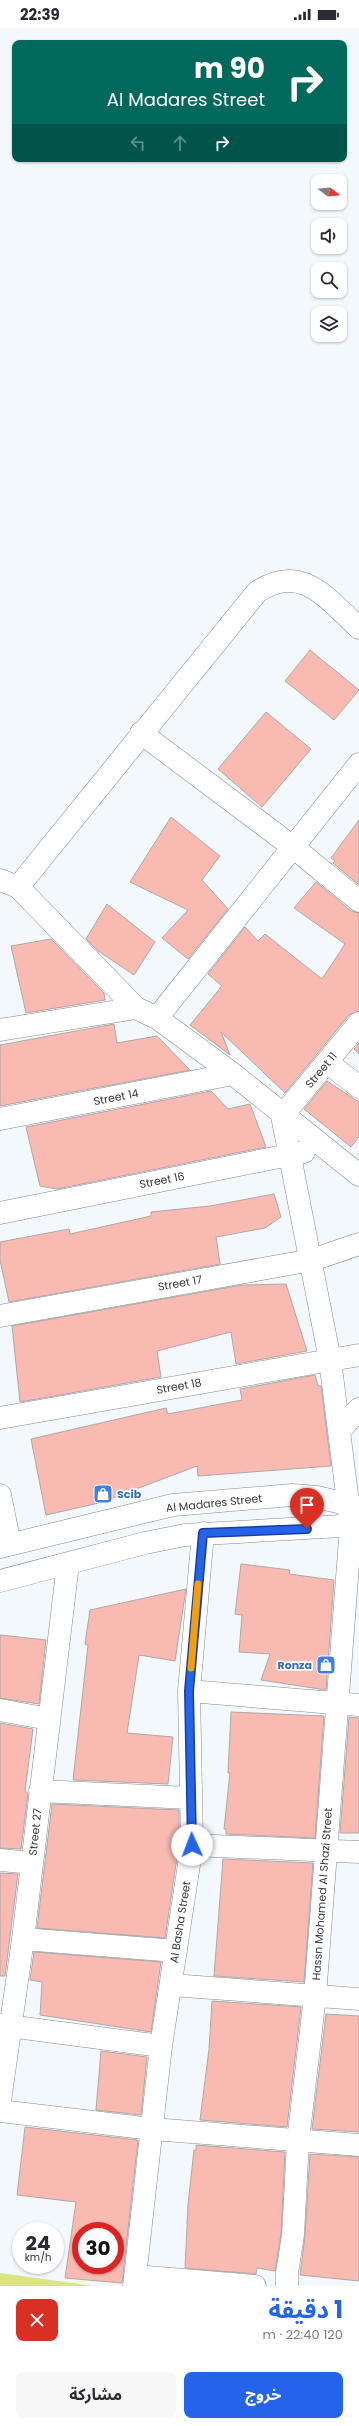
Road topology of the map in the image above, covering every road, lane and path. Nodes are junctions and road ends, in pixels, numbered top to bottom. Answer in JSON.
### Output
{"nodes":[{"id":1,"x":359,"y":628,"type":"edge"},
{"id":2,"x":141,"y":733,"type":"junction"},
{"id":3,"x":359,"y":764,"type":"edge"},
{"id":4,"x":293,"y":847,"type":"junction"},
{"id":5,"x":9,"y":884,"type":"edge"},
{"id":6,"x":359,"y":901,"type":"edge"},
{"id":7,"x":136,"y":1008,"type":"junction"},
{"id":8,"x":157,"y":1018,"type":"junction"},
{"id":9,"x":359,"y":1023,"type":"edge"},
{"id":10,"x":0,"y":1030,"type":"edge"},
{"id":11,"x":328,"y":1063,"type":"junction"},
{"id":12,"x":232,"y":1074,"type":"junction"},
{"id":13,"x":359,"y":1087,"type":"edge"},
{"id":14,"x":282,"y":1116,"type":"junction"},
{"id":15,"x":0,"y":1119,"type":"edge"},
{"id":16,"x":325,"y":1148,"type":"junction"},
{"id":17,"x":290,"y":1154,"type":"junction"},
{"id":18,"x":359,"y":1175,"type":"edge"},
{"id":19,"x":0,"y":1213,"type":"edge"},
{"id":20,"x":359,"y":1244,"type":"edge"},
{"id":21,"x":312,"y":1260,"type":"junction"},
{"id":22,"x":0,"y":1316,"type":"edge"},
{"id":23,"x":359,"y":1355,"type":"edge"},
{"id":24,"x":330,"y":1360,"type":"junction"},
{"id":25,"x":359,"y":1409,"type":"edge"},
{"id":26,"x":0,"y":1418,"type":"edge"},
{"id":27,"x":340,"y":1430,"type":"junction"},
{"id":28,"x":0,"y":1496,"type":"edge"},
{"id":29,"x":354,"y":1515,"type":"edge"},
{"id":30,"x":203,"y":1533,"type":"junction"},
{"id":31,"x":5,"y":1546,"type":"edge"},
{"id":32,"x":68,"y":1564,"type":"junction"},
{"id":33,"x":0,"y":1581,"type":"edge"},
{"id":34,"x":189,"y":1691,"type":"junction"},
{"id":35,"x":337,"y":1703,"type":"junction"},
{"id":36,"x":359,"y":1705,"type":"edge"},
{"id":37,"x":0,"y":1710,"type":"edge"},
{"id":38,"x":49,"y":1719,"type":"junction"},
{"id":39,"x":40,"y":1791,"type":"junction"},
{"id":40,"x":190,"y":1798,"type":"junction"},
{"id":41,"x":192,"y":1845,"type":"junction"},
{"id":42,"x":326,"y":1849,"type":"junction"},
{"id":43,"x":359,"y":1852,"type":"edge"},
{"id":44,"x":0,"y":1860,"type":"edge"},
{"id":45,"x":32,"y":1863,"type":"junction"},
{"id":46,"x":23,"y":1938,"type":"junction"},
{"id":47,"x":176,"y":1951,"type":"junction"},
{"id":48,"x":171,"y":1985,"type":"junction"},
{"id":49,"x":315,"y":1996,"type":"junction"},
{"id":50,"x":359,"y":1999,"type":"edge"},
{"id":51,"x":5,"y":2026,"type":"edge"},
{"id":52,"x":161,"y":2046,"type":"junction"},
{"id":53,"x":0,"y":2100,"type":"edge"},
{"id":54,"x":0,"y":2111,"type":"edge"},
{"id":55,"x":152,"y":2129,"type":"junction"},
{"id":56,"x":298,"y":2141,"type":"junction"},
{"id":57,"x":359,"y":2145,"type":"edge"},
{"id":58,"x":134,"y":2281,"type":"edge"},
{"id":59,"x":255,"y":2286,"type":"edge"},
{"id":60,"x":287,"y":2286,"type":"edge"}],
"edges":[{"from":1,"to":2,"type":"street"},
{"from":2,"to":4,"type":"street"},
{"from":2,"to":5,"type":"street"},
{"from":3,"to":4,"type":"street"},
{"from":4,"to":6,"type":"street"},
{"from":4,"to":8,"type":"street"},
{"from":5,"to":7,"type":"street"},
{"from":7,"to":8,"type":"street"},
{"from":7,"to":10,"type":"street"},
{"from":8,"to":12,"type":"street"},
{"from":9,"to":11,"type":"street","name":"Street 11"},
{"from":11,"to":13,"type":"street"},
{"from":11,"to":14,"type":"street","name":"Street 11"},
{"from":12,"to":14,"type":"street"},
{"from":12,"to":15,"type":"street","name":"Street 14"},
{"from":14,"to":16,"type":"street"},
{"from":14,"to":17,"type":"street","name":"Hassn Mohamed Al Shazi Street"},
{"from":16,"to":17,"type":"street","name":"Street 16"},
{"from":16,"to":18,"type":"street"},
{"from":17,"to":19,"type":"street","name":"Street 16"},
{"from":17,"to":21,"type":"street","name":"Hassn Mohamed Al Shazi Street"},
{"from":20,"to":21,"type":"street","name":"Street 17"},
{"from":21,"to":22,"type":"street","name":"Street 17"},
{"from":21,"to":24,"type":"street","name":"Hassn Mohamed Al Shazi Street"},
{"from":23,"to":24,"type":"street","name":"Street 18"},
{"from":24,"to":26,"type":"street","name":"Street 18"},
{"from":24,"to":27,"type":"street","name":"Hassn Mohamed Al Shazi Street"},
{"from":25,"to":27,"type":"street"},
{"from":27,"to":29,"type":"street","name":"Hassn Mohamed Al Shazi Street"},
{"from":28,"to":31,"type":"street"},
{"from":29,"to":30,"type":"street"},
{"from":29,"to":31,"type":"street","name":"Al Madares Street"},
{"from":29,"to":35,"type":"street","name":"Hassn Mohamed Al Shazi Street"},
{"from":30,"to":32,"type":"street"},
{"from":30,"to":34,"type":"street","name":"Al Basha Street"},
{"from":32,"to":33,"type":"street"},
{"from":32,"to":38,"type":"street","name":"Street 27"},
{"from":34,"to":35,"type":"street"},
{"from":34,"to":40,"type":"street","name":"Al Basha Street"},
{"from":35,"to":36,"type":"street"},
{"from":35,"to":42,"type":"street","name":"Hassn Mohamed Al Shazi Street"},
{"from":37,"to":38,"type":"street"},
{"from":38,"to":39,"type":"street","name":"Street 27"},
{"from":39,"to":40,"type":"street"},
{"from":39,"to":45,"type":"street","name":"Street 27"},
{"from":40,"to":41,"type":"street","name":"Al Basha Street"},
{"from":41,"to":42,"type":"street"},
{"from":41,"to":47,"type":"street","name":"Al Basha Street"},
{"from":42,"to":43,"type":"street"},
{"from":42,"to":49,"type":"street","name":"Hassn Mohamed Al Shazi Street"},
{"from":44,"to":45,"type":"street"},
{"from":45,"to":46,"type":"street","name":"Street 27"},
{"from":46,"to":47,"type":"street"},
{"from":46,"to":51,"type":"street","name":"Street 27"},
{"from":47,"to":48,"type":"street","name":"Al Basha Street"},
{"from":48,"to":49,"type":"street"},
{"from":48,"to":52,"type":"street","name":"Al Basha Street"},
{"from":49,"to":50,"type":"street"},
{"from":49,"to":56,"type":"street","name":"Hassn Mohamed Al Shazi Street"},
{"from":51,"to":52,"type":"street"},
{"from":51,"to":53,"type":"street","name":"Street 27"},
{"from":52,"to":55,"type":"street","name":"Al Basha Street"},
{"from":54,"to":55,"type":"street"},
{"from":55,"to":56,"type":"street"},
{"from":55,"to":58,"type":"street","name":"Al Basha Street"},
{"from":56,"to":57,"type":"street"},
{"from":56,"to":60,"type":"street","name":"Hassn Mohamed Al Shazi Street"},
{"from":58,"to":59,"type":"street"}]}
